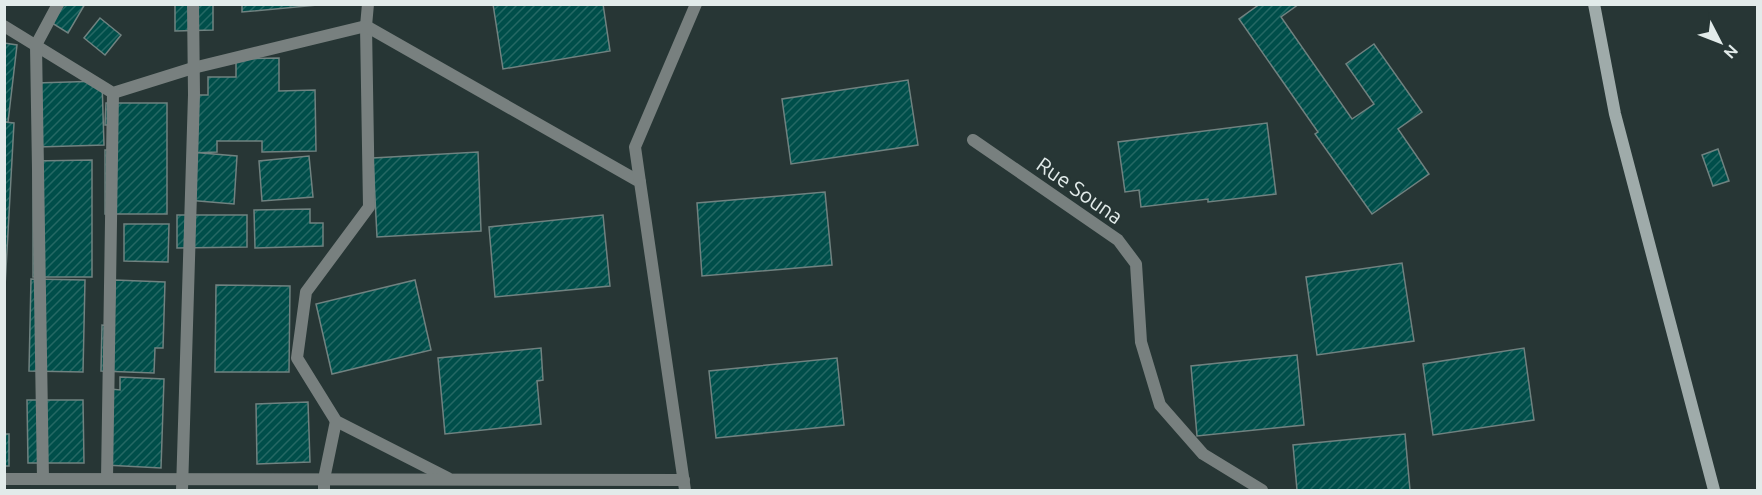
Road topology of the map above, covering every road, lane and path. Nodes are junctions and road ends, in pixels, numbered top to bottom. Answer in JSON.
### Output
{"nodes":[{"id":1,"x":58,"y":4,"type":"edge"},
{"id":2,"x":193,"y":4,"type":"edge"},
{"id":3,"x":368,"y":4,"type":"edge"},
{"id":4,"x":696,"y":4,"type":"edge"},
{"id":5,"x":1594,"y":4,"type":"edge"},
{"id":6,"x":366,"y":26,"type":"junction"},
{"id":7,"x":4,"y":27,"type":"edge"},
{"id":8,"x":36,"y":45,"type":"junction"},
{"id":9,"x":193,"y":68,"type":"junction"},
{"id":10,"x":113,"y":93,"type":"junction"},
{"id":11,"x":973,"y":140,"type":"dead end"},
{"id":12,"x":640,"y":182,"type":"junction"},
{"id":13,"x":336,"y":421,"type":"junction"},
{"id":14,"x":4,"y":479,"type":"edge"},
{"id":15,"x":43,"y":479,"type":"junction"},
{"id":16,"x":107,"y":479,"type":"junction"},
{"id":17,"x":452,"y":480,"type":"junction"},
{"id":18,"x":182,"y":485,"type":"edge"},
{"id":19,"x":324,"y":485,"type":"edge"},
{"id":20,"x":416,"y":485,"type":"edge"},
{"id":21,"x":684,"y":485,"type":"edge"},
{"id":22,"x":1262,"y":490,"type":"edge"},
{"id":23,"x":1714,"y":490,"type":"edge"}],
"edges":[{"from":1,"to":8,"type":"street"},
{"from":2,"to":9,"type":"street"},
{"from":3,"to":6,"type":"street"},
{"from":4,"to":12,"type":"street"},
{"from":5,"to":23,"type":"main road"},
{"from":6,"to":9,"type":"street"},
{"from":6,"to":12,"type":"street"},
{"from":6,"to":13,"type":"street"},
{"from":7,"to":8,"type":"street"},
{"from":8,"to":10,"type":"street"},
{"from":8,"to":15,"type":"street"},
{"from":9,"to":10,"type":"street"},
{"from":9,"to":18,"type":"street"},
{"from":10,"to":16,"type":"street"},
{"from":11,"to":22,"type":"street","name":"Rue Souna"},
{"from":12,"to":21,"type":"street"},
{"from":13,"to":17,"type":"street"},
{"from":13,"to":19,"type":"street"},
{"from":14,"to":15,"type":"street"},
{"from":15,"to":16,"type":"street"},
{"from":16,"to":18,"type":"street"},
{"from":17,"to":20,"type":"street"},
{"from":17,"to":21,"type":"street"},
{"from":18,"to":19,"type":"street"},
{"from":19,"to":20,"type":"street"}]}
